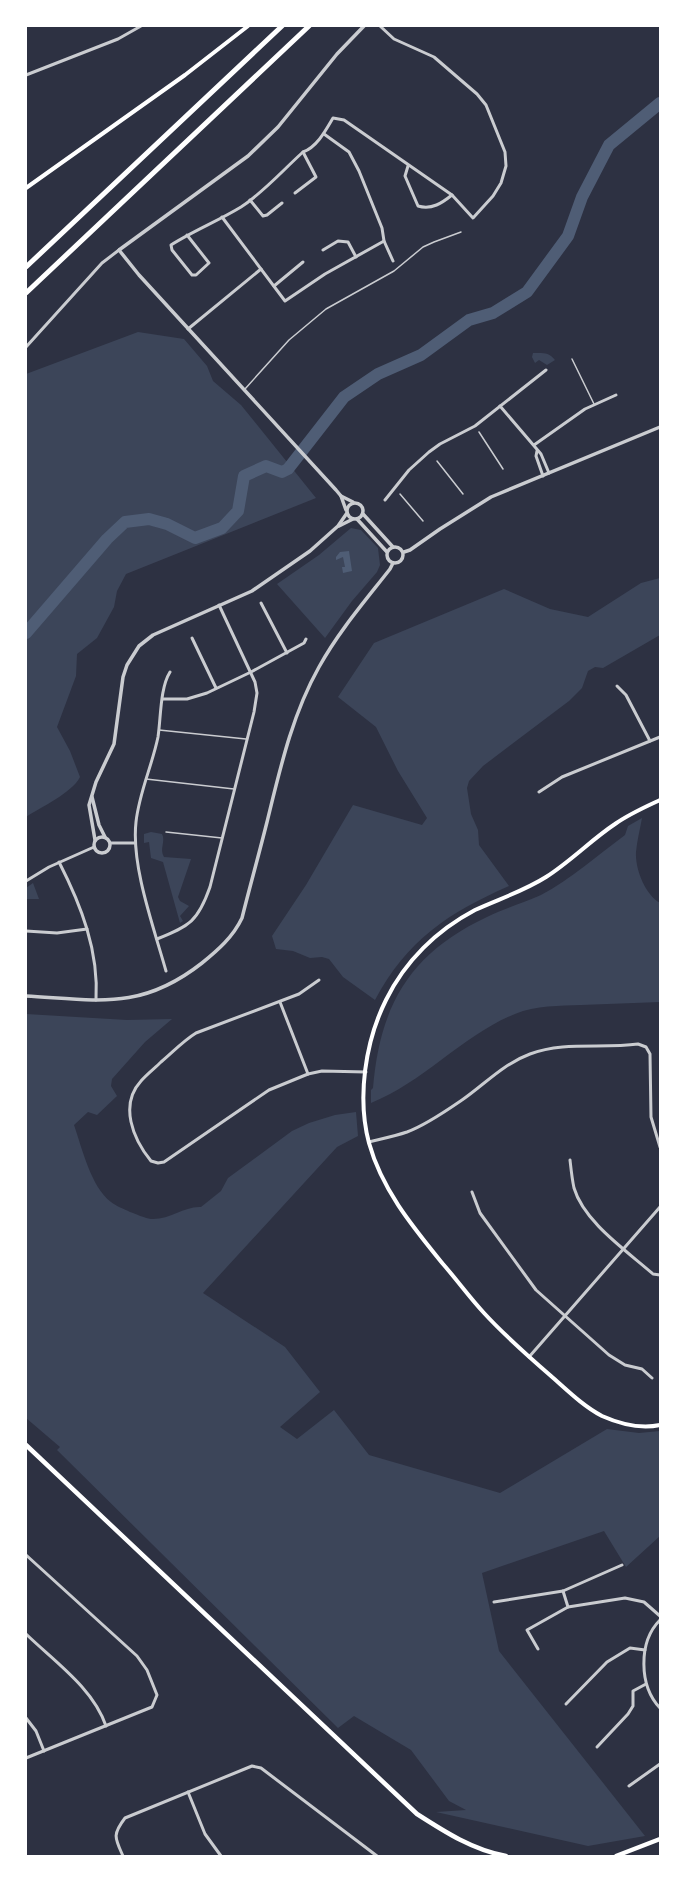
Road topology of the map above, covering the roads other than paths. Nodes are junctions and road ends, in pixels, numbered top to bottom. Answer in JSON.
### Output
{"nodes":[{"id":1,"x":141,"y":26,"type":"edge"},
{"id":2,"x":247,"y":26,"type":"edge"},
{"id":3,"x":282,"y":26,"type":"edge"},
{"id":4,"x":309,"y":26,"type":"edge"},
{"id":5,"x":364,"y":26,"type":"edge"},
{"id":6,"x":380,"y":26,"type":"edge"},
{"id":7,"x":26,"y":75,"type":"edge"},
{"id":8,"x":324,"y":134,"type":"junction"},
{"id":9,"x":303,"y":152,"type":"junction"},
{"id":10,"x":408,"y":166,"type":"junction"},
{"id":11,"x":26,"y":188,"type":"edge"},
{"id":12,"x":295,"y":193,"type":"dead end"},
{"id":13,"x":452,"y":195,"type":"junction"},
{"id":14,"x":250,"y":200,"type":"junction"},
{"id":15,"x":282,"y":203,"type":"dead end"},
{"id":16,"x":222,"y":217,"type":"junction"},
{"id":17,"x":461,"y":232,"type":"dead end"},
{"id":18,"x":187,"y":235,"type":"junction"},
{"id":19,"x":384,"y":241,"type":"junction"},
{"id":20,"x":119,"y":250,"type":"junction"},
{"id":21,"x":323,"y":250,"type":"dead end"},
{"id":22,"x":356,"y":257,"type":"junction"},
{"id":23,"x":393,"y":260,"type":"dead end"},
{"id":24,"x":303,"y":262,"type":"dead end"},
{"id":25,"x":26,"y":267,"type":"edge"},
{"id":26,"x":260,"y":270,"type":"junction"},
{"id":27,"x":274,"y":286,"type":"junction"},
{"id":28,"x":26,"y":293,"type":"edge"},
{"id":29,"x":188,"y":329,"type":"junction"},
{"id":30,"x":26,"y":347,"type":"edge"},
{"id":31,"x":572,"y":359,"type":"dead end"},
{"id":32,"x":546,"y":370,"type":"dead end"},
{"id":33,"x":244,"y":390,"type":"junction"},
{"id":34,"x":616,"y":395,"type":"dead end"},
{"id":35,"x":594,"y":404,"type":"junction"},
{"id":36,"x":500,"y":406,"type":"junction"},
{"id":37,"x":660,"y":427,"type":"edge"},
{"id":38,"x":479,"y":432,"type":"dead end"},
{"id":39,"x":534,"y":445,"type":"junction"},
{"id":40,"x":537,"y":451,"type":"junction"},
{"id":41,"x":437,"y":461,"type":"dead end"},
{"id":42,"x":503,"y":469,"type":"dead end"},
{"id":43,"x":549,"y":473,"type":"junction"},
{"id":44,"x":543,"y":476,"type":"junction"},
{"id":45,"x":400,"y":494,"type":"dead end"},
{"id":46,"x":463,"y":494,"type":"dead end"},
{"id":47,"x":341,"y":496,"type":"junction"},
{"id":48,"x":385,"y":500,"type":"dead end"},
{"id":49,"x":353,"y":502,"type":"junction"},
{"id":50,"x":347,"y":512,"type":"junction"},
{"id":51,"x":363,"y":514,"type":"junction"},
{"id":52,"x":355,"y":519,"type":"junction"},
{"id":53,"x":423,"y":521,"type":"dead end"},
{"id":54,"x":338,"y":526,"type":"junction"},
{"id":55,"x":393,"y":547,"type":"junction"},
{"id":56,"x":387,"y":552,"type":"junction"},
{"id":57,"x":404,"y":552,"type":"junction"},
{"id":58,"x":392,"y":563,"type":"junction"},
{"id":59,"x":261,"y":603,"type":"dead end"},
{"id":60,"x":219,"y":605,"type":"junction"},
{"id":61,"x":192,"y":638,"type":"dead end"},
{"id":62,"x":306,"y":639,"type":"dead end"},
{"id":63,"x":286,"y":652,"type":"junction"},
{"id":64,"x":170,"y":672,"type":"dead end"},
{"id":65,"x":251,"y":672,"type":"junction"},
{"id":66,"x":617,"y":686,"type":"dead end"},
{"id":67,"x":216,"y":688,"type":"junction"},
{"id":68,"x":163,"y":699,"type":"junction"},
{"id":69,"x":159,"y":730,"type":"junction"},
{"id":70,"x":660,"y":737,"type":"edge"},
{"id":71,"x":248,"y":739,"type":"junction"},
{"id":72,"x":650,"y":741,"type":"junction"},
{"id":73,"x":146,"y":779,"type":"junction"},
{"id":74,"x":234,"y":789,"type":"junction"},
{"id":75,"x":539,"y":792,"type":"dead end"},
{"id":76,"x":92,"y":797,"type":"junction"},
{"id":77,"x":660,"y":800,"type":"edge"},
{"id":78,"x":166,"y":832,"type":"dead end"},
{"id":79,"x":105,"y":837,"type":"junction"},
{"id":80,"x":222,"y":838,"type":"junction"},
{"id":81,"x":95,"y":840,"type":"junction"},
{"id":82,"x":110,"y":843,"type":"junction"},
{"id":83,"x":135,"y":843,"type":"junction"},
{"id":84,"x":94,"y":848,"type":"junction"},
{"id":85,"x":60,"y":862,"type":"junction"},
{"id":86,"x":26,"y":882,"type":"edge"},
{"id":87,"x":87,"y":930,"type":"junction"},
{"id":88,"x":26,"y":931,"type":"edge"},
{"id":89,"x":157,"y":939,"type":"junction"},
{"id":90,"x":166,"y":970,"type":"dead end"},
{"id":91,"x":319,"y":980,"type":"dead end"},
{"id":92,"x":26,"y":996,"type":"edge"},
{"id":93,"x":96,"y":1000,"type":"junction"},
{"id":94,"x":280,"y":1002,"type":"junction"},
{"id":95,"x":366,"y":1072,"type":"junction"},
{"id":96,"x":308,"y":1074,"type":"junction"},
{"id":97,"x":369,"y":1142,"type":"junction"},
{"id":98,"x":660,"y":1147,"type":"edge"},
{"id":99,"x":570,"y":1160,"type":"dead end"},
{"id":100,"x":472,"y":1192,"type":"dead end"},
{"id":101,"x":660,"y":1207,"type":"edge"},
{"id":102,"x":624,"y":1248,"type":"junction"},
{"id":103,"x":660,"y":1275,"type":"edge"},
{"id":104,"x":565,"y":1316,"type":"junction"},
{"id":105,"x":529,"y":1357,"type":"junction"},
{"id":106,"x":652,"y":1378,"type":"dead end"},
{"id":107,"x":660,"y":1425,"type":"edge"},
{"id":108,"x":26,"y":1445,"type":"edge"},
{"id":109,"x":26,"y":1555,"type":"edge"},
{"id":110,"x":622,"y":1565,"type":"dead end"},
{"id":111,"x":562,"y":1591,"type":"junction"},
{"id":112,"x":494,"y":1602,"type":"dead end"},
{"id":113,"x":568,"y":1607,"type":"junction"},
{"id":114,"x":660,"y":1616,"type":"edge"},
{"id":115,"x":660,"y":1620,"type":"edge"},
{"id":116,"x":26,"y":1634,"type":"edge"},
{"id":117,"x":538,"y":1649,"type":"dead end"},
{"id":118,"x":645,"y":1650,"type":"junction"},
{"id":119,"x":646,"y":1684,"type":"junction"},
{"id":120,"x":566,"y":1704,"type":"dead end"},
{"id":121,"x":660,"y":1708,"type":"edge"},
{"id":122,"x":26,"y":1718,"type":"edge"},
{"id":123,"x":106,"y":1726,"type":"junction"},
{"id":124,"x":597,"y":1747,"type":"dead end"},
{"id":125,"x":44,"y":1751,"type":"junction"},
{"id":126,"x":26,"y":1758,"type":"edge"},
{"id":127,"x":660,"y":1764,"type":"edge"},
{"id":128,"x":629,"y":1786,"type":"dead end"},
{"id":129,"x":188,"y":1792,"type":"junction"},
{"id":130,"x":660,"y":1839,"type":"edge"},
{"id":131,"x":123,"y":1856,"type":"edge"},
{"id":132,"x":221,"y":1856,"type":"edge"},
{"id":133,"x":377,"y":1856,"type":"edge"},
{"id":134,"x":506,"y":1856,"type":"edge"},
{"id":135,"x":616,"y":1856,"type":"edge"}],
"edges":[{"from":1,"to":7,"type":"street"},
{"from":2,"to":11,"type":"main road"},
{"from":3,"to":25,"type":"highway"},
{"from":4,"to":28,"type":"highway"},
{"from":5,"to":20,"type":"street"},
{"from":6,"to":13,"type":"street"},
{"from":8,"to":9,"type":"street"},
{"from":8,"to":10,"type":"street"},
{"from":8,"to":19,"type":"street"},
{"from":9,"to":12,"type":"street"},
{"from":9,"to":14,"type":"street"},
{"from":10,"to":13,"type":"street"},
{"from":10,"to":13,"type":"street"},
{"from":14,"to":15,"type":"street"},
{"from":14,"to":16,"type":"street"},
{"from":16,"to":18,"type":"street"},
{"from":16,"to":26,"type":"street"},
{"from":17,"to":33,"type":"lane"},
{"from":18,"to":18,"type":"street"},
{"from":19,"to":22,"type":"street"},
{"from":19,"to":23,"type":"street"},
{"from":20,"to":29,"type":"street"},
{"from":20,"to":30,"type":"street"},
{"from":21,"to":22,"type":"street"},
{"from":22,"to":27,"type":"street"},
{"from":24,"to":27,"type":"street"},
{"from":26,"to":27,"type":"street"},
{"from":26,"to":29,"type":"street"},
{"from":29,"to":33,"type":"street"},
{"from":31,"to":35,"type":"lane"},
{"from":32,"to":36,"type":"street"},
{"from":33,"to":47,"type":"street"},
{"from":34,"to":35,"type":"street"},
{"from":35,"to":39,"type":"street"},
{"from":36,"to":39,"type":"street"},
{"from":36,"to":48,"type":"street"},
{"from":37,"to":43,"type":"street"},
{"from":38,"to":42,"type":"lane"},
{"from":39,"to":40,"type":"street"},
{"from":40,"to":43,"type":"street"},
{"from":40,"to":44,"type":"street"},
{"from":41,"to":46,"type":"lane"},
{"from":43,"to":44,"type":"street"},
{"from":44,"to":57,"type":"street"},
{"from":45,"to":53,"type":"lane"},
{"from":47,"to":49,"type":"street"},
{"from":47,"to":50,"type":"street"},
{"from":49,"to":50,"type":"street"},
{"from":49,"to":51,"type":"street"},
{"from":50,"to":52,"type":"street"},
{"from":50,"to":54,"type":"street"},
{"from":51,"to":52,"type":"street"},
{"from":51,"to":55,"type":"street"},
{"from":52,"to":54,"type":"street"},
{"from":52,"to":56,"type":"street"},
{"from":54,"to":60,"type":"street"},
{"from":55,"to":56,"type":"street"},
{"from":55,"to":57,"type":"street"},
{"from":56,"to":58,"type":"street"},
{"from":57,"to":58,"type":"street"},
{"from":58,"to":93,"type":"street"},
{"from":59,"to":63,"type":"street"},
{"from":60,"to":65,"type":"street"},
{"from":60,"to":76,"type":"street"},
{"from":61,"to":67,"type":"street"},
{"from":62,"to":63,"type":"street"},
{"from":63,"to":65,"type":"street"},
{"from":64,"to":68,"type":"street"},
{"from":65,"to":67,"type":"street"},
{"from":65,"to":71,"type":"street"},
{"from":66,"to":72,"type":"street"},
{"from":67,"to":68,"type":"street"},
{"from":68,"to":69,"type":"street"},
{"from":69,"to":71,"type":"lane"},
{"from":69,"to":73,"type":"street"},
{"from":70,"to":72,"type":"street"},
{"from":71,"to":74,"type":"street"},
{"from":72,"to":75,"type":"street"},
{"from":73,"to":74,"type":"lane"},
{"from":73,"to":83,"type":"street"},
{"from":74,"to":80,"type":"street"},
{"from":76,"to":79,"type":"street"},
{"from":76,"to":81,"type":"street"},
{"from":77,"to":95,"type":"main road"},
{"from":78,"to":80,"type":"lane"},
{"from":79,"to":81,"type":"street"},
{"from":79,"to":82,"type":"street"},
{"from":80,"to":89,"type":"street"},
{"from":81,"to":84,"type":"street"},
{"from":82,"to":83,"type":"street"},
{"from":82,"to":84,"type":"street"},
{"from":83,"to":89,"type":"street"},
{"from":84,"to":85,"type":"street"},
{"from":85,"to":86,"type":"street"},
{"from":85,"to":87,"type":"street"},
{"from":87,"to":88,"type":"street"},
{"from":87,"to":93,"type":"street"},
{"from":89,"to":90,"type":"street"},
{"from":91,"to":94,"type":"street"},
{"from":92,"to":93,"type":"street"},
{"from":94,"to":96,"type":"street"},
{"from":94,"to":96,"type":"street"},
{"from":95,"to":96,"type":"street"},
{"from":95,"to":97,"type":"main road"},
{"from":97,"to":98,"type":"street"},
{"from":97,"to":105,"type":"main road"},
{"from":99,"to":102,"type":"street"},
{"from":100,"to":104,"type":"street"},
{"from":101,"to":102,"type":"street"},
{"from":102,"to":103,"type":"street"},
{"from":102,"to":104,"type":"street"},
{"from":104,"to":105,"type":"street"},
{"from":104,"to":106,"type":"street"},
{"from":105,"to":107,"type":"main road"},
{"from":108,"to":134,"type":"main road"},
{"from":109,"to":123,"type":"street"},
{"from":110,"to":111,"type":"street"},
{"from":111,"to":112,"type":"street"},
{"from":111,"to":113,"type":"street"},
{"from":113,"to":114,"type":"street"},
{"from":113,"to":117,"type":"street"},
{"from":115,"to":118,"type":"street"},
{"from":116,"to":123,"type":"street"},
{"from":118,"to":119,"type":"street"},
{"from":118,"to":120,"type":"street"},
{"from":119,"to":121,"type":"street"},
{"from":119,"to":124,"type":"street"},
{"from":122,"to":125,"type":"street"},
{"from":123,"to":125,"type":"street"},
{"from":125,"to":126,"type":"street"},
{"from":127,"to":128,"type":"street"},
{"from":129,"to":131,"type":"street"},
{"from":129,"to":132,"type":"street"},
{"from":129,"to":133,"type":"street"},
{"from":130,"to":135,"type":"main road"}]}
